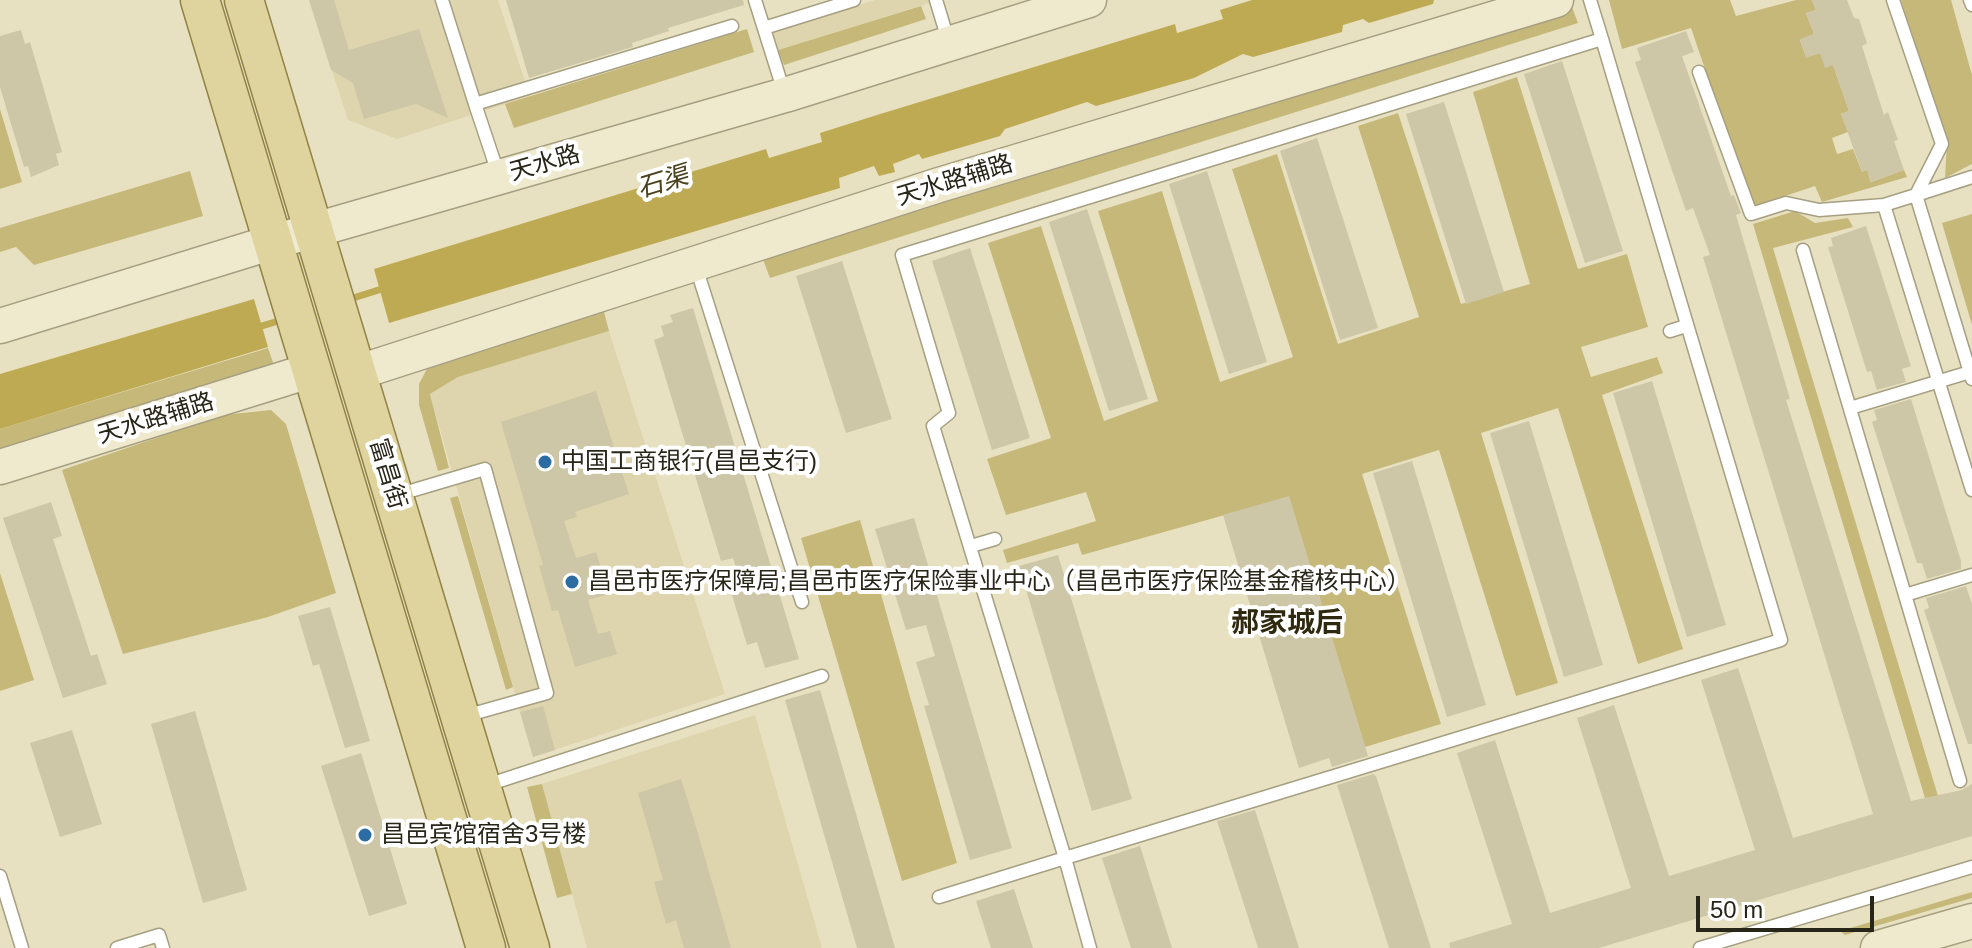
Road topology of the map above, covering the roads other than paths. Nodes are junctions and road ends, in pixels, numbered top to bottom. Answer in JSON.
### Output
{"nodes":[{"id":1,"x":200,"y":0,"type":"edge"},
{"id":2,"x":244,"y":0,"type":"edge"},
{"id":3,"x":442,"y":0,"type":"edge"},
{"id":4,"x":755,"y":0,"type":"edge"},
{"id":5,"x":854,"y":0,"type":"edge"},
{"id":6,"x":936,"y":0,"type":"edge"},
{"id":7,"x":1089,"y":0,"type":"edge"},
{"id":8,"x":1556,"y":0,"type":"edge"},
{"id":9,"x":1590,"y":0,"type":"edge"},
{"id":10,"x":1893,"y":0,"type":"edge"},
{"id":11,"x":732,"y":26,"type":"dead end"},
{"id":12,"x":764,"y":28,"type":"junction"},
{"id":13,"x":1602,"y":39,"type":"junction"},
{"id":14,"x":949,"y":44,"type":"junction"},
{"id":15,"x":1699,"y":72,"type":"dead end"},
{"id":16,"x":785,"y":95,"type":"junction"},
{"id":17,"x":475,"y":104,"type":"junction"},
{"id":18,"x":499,"y":177,"type":"junction"},
{"id":19,"x":1972,"y":177,"type":"edge"},
{"id":20,"x":1916,"y":195,"type":"junction"},
{"id":21,"x":1884,"y":205,"type":"junction"},
{"id":22,"x":313,"y":230,"type":"junction"},
{"id":23,"x":273,"y":242,"type":"junction"},
{"id":24,"x":1803,"y":250,"type":"dead end"},
{"id":25,"x":695,"y":264,"type":"junction"},
{"id":26,"x":0,"y":326,"type":"edge"},
{"id":27,"x":1686,"y":326,"type":"junction"},
{"id":28,"x":1670,"y":331,"type":"dead end"},
{"id":29,"x":352,"y":358,"type":"junction"},
{"id":30,"x":309,"y":360,"type":"junction"},
{"id":31,"x":1971,"y":376,"type":"edge"},
{"id":32,"x":1939,"y":381,"type":"junction"},
{"id":33,"x":1850,"y":408,"type":"junction"},
{"id":34,"x":0,"y":467,"type":"edge"},
{"id":35,"x":1972,"y":490,"type":"edge"},
{"id":36,"x":394,"y":496,"type":"junction"},
{"id":37,"x":995,"y":539,"type":"dead end"},
{"id":38,"x":971,"y":546,"type":"junction"},
{"id":39,"x":1972,"y":575,"type":"edge"},
{"id":40,"x":1905,"y":595,"type":"junction"},
{"id":41,"x":802,"y":602,"type":"dead end"},
{"id":42,"x":822,"y":676,"type":"dead end"},
{"id":43,"x":461,"y":718,"type":"junction"},
{"id":44,"x":1960,"y":781,"type":"dead end"},
{"id":45,"x":481,"y":787,"type":"junction"},
{"id":46,"x":1065,"y":858,"type":"junction"},
{"id":47,"x":1972,"y":867,"type":"edge"},
{"id":48,"x":0,"y":876,"type":"edge"},
{"id":49,"x":939,"y":897,"type":"dead end"},
{"id":50,"x":1972,"y":921,"type":"edge"},
{"id":51,"x":22,"y":948,"type":"edge"},
{"id":52,"x":117,"y":948,"type":"edge"},
{"id":53,"x":163,"y":948,"type":"edge"},
{"id":54,"x":486,"y":948,"type":"edge"},
{"id":55,"x":530,"y":948,"type":"edge"},
{"id":56,"x":1090,"y":948,"type":"edge"},
{"id":57,"x":1700,"y":948,"type":"edge"},
{"id":58,"x":1878,"y":948,"type":"edge"}],
"edges":[{"from":1,"to":23,"type":"main road","name":"富昌街"},
{"from":2,"to":22,"type":"main road","name":"富昌街"},
{"from":3,"to":17,"type":"lane"},
{"from":4,"to":12,"type":"lane"},
{"from":5,"to":12,"type":"lane"},
{"from":6,"to":14,"type":"lane"},
{"from":7,"to":14,"type":"street","name":"天水路"},
{"from":8,"to":25,"type":"street","name":"天水路辅路"},
{"from":9,"to":13,"type":"lane"},
{"from":10,"to":20,"type":"lane"},
{"from":11,"to":17,"type":"lane"},
{"from":12,"to":16,"type":"lane"},
{"from":13,"to":27,"type":"lane"},
{"from":13,"to":38,"type":"lane"},
{"from":14,"to":16,"type":"street","name":"天水路"},
{"from":15,"to":21,"type":"lane"},
{"from":16,"to":18,"type":"street","name":"天水路"},
{"from":17,"to":18,"type":"lane"},
{"from":18,"to":22,"type":"street","name":"天水路"},
{"from":19,"to":20,"type":"lane"},
{"from":20,"to":21,"type":"lane"},
{"from":20,"to":31,"type":"lane"},
{"from":21,"to":32,"type":"lane"},
{"from":22,"to":23,"type":"street","name":"天水路"},
{"from":22,"to":29,"type":"main road","name":"富昌街"},
{"from":23,"to":26,"type":"street","name":"天水路"},
{"from":23,"to":30,"type":"main road","name":"富昌街"},
{"from":24,"to":33,"type":"lane"},
{"from":25,"to":29,"type":"street","name":"天水路辅路"},
{"from":25,"to":41,"type":"lane"},
{"from":27,"to":28,"type":"lane"},
{"from":27,"to":46,"type":"lane"},
{"from":29,"to":36,"type":"main road","name":"富昌街"},
{"from":30,"to":34,"type":"street","name":"天水路辅路"},
{"from":30,"to":54,"type":"main road","name":"富昌街"},
{"from":31,"to":32,"type":"lane"},
{"from":32,"to":33,"type":"lane"},
{"from":32,"to":35,"type":"lane"},
{"from":33,"to":40,"type":"lane"},
{"from":36,"to":43,"type":"main road","name":"富昌街"},
{"from":36,"to":43,"type":"lane"},
{"from":37,"to":38,"type":"lane"},
{"from":38,"to":46,"type":"lane"},
{"from":39,"to":40,"type":"lane"},
{"from":40,"to":44,"type":"lane"},
{"from":42,"to":45,"type":"lane"},
{"from":43,"to":45,"type":"main road","name":"富昌街"},
{"from":45,"to":55,"type":"main road","name":"富昌街"},
{"from":46,"to":49,"type":"lane"},
{"from":46,"to":56,"type":"lane"},
{"from":47,"to":57,"type":"lane"},
{"from":48,"to":51,"type":"lane"},
{"from":50,"to":58,"type":"street"},
{"from":52,"to":53,"type":"lane"}]}
